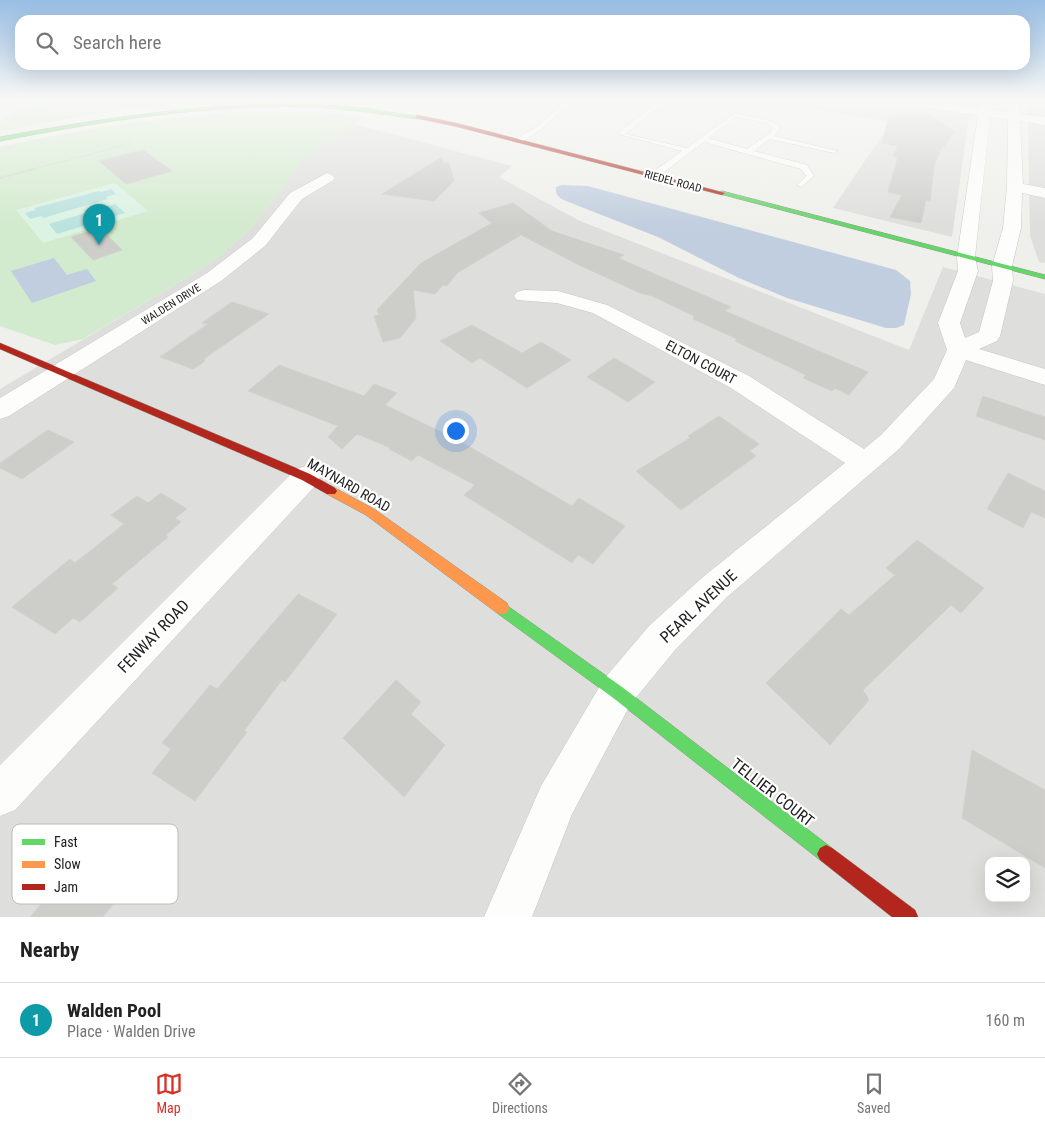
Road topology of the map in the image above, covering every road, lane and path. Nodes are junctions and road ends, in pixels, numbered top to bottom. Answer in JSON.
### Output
{"nodes":[{"id":1,"x":128,"y":142,"type":"edge"},
{"id":2,"x":520,"y":142,"type":"edge"},
{"id":3,"x":652,"y":142,"type":"edge"},
{"id":4,"x":698,"y":142,"type":"edge"},
{"id":5,"x":713,"y":142,"type":"edge"},
{"id":6,"x":763,"y":142,"type":"edge"},
{"id":7,"x":792,"y":142,"type":"edge"},
{"id":8,"x":980,"y":142,"type":"edge"},
{"id":9,"x":1014,"y":142,"type":"edge"},
{"id":10,"x":688,"y":150,"type":"junction"},
{"id":11,"x":749,"y":151,"type":"junction"},
{"id":12,"x":834,"y":151,"type":"dead end"},
{"id":13,"x":653,"y":176,"type":"junction"},
{"id":14,"x":0,"y":178,"type":"edge"},
{"id":15,"x":327,"y":178,"type":"dead end"},
{"id":16,"x":801,"y":185,"type":"dead end"},
{"id":17,"x":1015,"y":187,"type":"junction"},
{"id":18,"x":1045,"y":193,"type":"edge"},
{"id":19,"x":966,"y":257,"type":"junction"},
{"id":20,"x":1002,"y":266,"type":"junction"},
{"id":21,"x":1045,"y":277,"type":"edge"},
{"id":22,"x":524,"y":296,"type":"dead end"},
{"id":23,"x":0,"y":346,"type":"edge"},
{"id":24,"x":958,"y":350,"type":"junction"},
{"id":25,"x":62,"y":372,"type":"junction"},
{"id":26,"x":1045,"y":376,"type":"edge"},
{"id":27,"x":0,"y":410,"type":"edge"},
{"id":28,"x":865,"y":463,"type":"junction"},
{"id":29,"x":306,"y":477,"type":"junction"},
{"id":30,"x":617,"y":692,"type":"junction"},
{"id":31,"x":0,"y":795,"type":"edge"},
{"id":32,"x":508,"y":917,"type":"edge"},
{"id":33,"x":908,"y":917,"type":"edge"}],
"edges":[{"from":1,"to":14,"type":"path"},
{"from":2,"to":13,"type":"street","name":"RIEDEL ROAD"},
{"from":3,"to":10,"type":"lane"},
{"from":4,"to":10,"type":"lane"},
{"from":5,"to":11,"type":"lane"},
{"from":6,"to":11,"type":"lane"},
{"from":7,"to":12,"type":"lane"},
{"from":8,"to":19,"type":"street"},
{"from":9,"to":17,"type":"street"},
{"from":10,"to":13,"type":"lane"},
{"from":11,"to":16,"type":"lane"},
{"from":13,"to":19,"type":"street","name":"RIEDEL ROAD"},
{"from":15,"to":25,"type":"street","name":"WALDEN DRIVE"},
{"from":17,"to":18,"type":"street"},
{"from":17,"to":20,"type":"street"},
{"from":19,"to":20,"type":"street","name":"RIEDEL ROAD"},
{"from":19,"to":24,"type":"street"},
{"from":20,"to":21,"type":"street","name":"RIEDEL ROAD"},
{"from":20,"to":24,"type":"street"},
{"from":22,"to":28,"type":"street","name":"ELTON COURT"},
{"from":23,"to":25,"type":"street","name":"MAYNARD ROAD"},
{"from":24,"to":26,"type":"street"},
{"from":24,"to":28,"type":"street","name":"PEARL AVENUE"},
{"from":25,"to":27,"type":"street","name":"WALDEN DRIVE"},
{"from":25,"to":29,"type":"street","name":"MAYNARD ROAD"},
{"from":28,"to":30,"type":"street","name":"PEARL AVENUE"},
{"from":29,"to":30,"type":"street","name":"MAYNARD ROAD"},
{"from":29,"to":31,"type":"street","name":"FENWAY ROAD"},
{"from":30,"to":32,"type":"street","name":"PEARL AVENUE"},
{"from":30,"to":33,"type":"street","name":"TELLIER COURT"}]}
